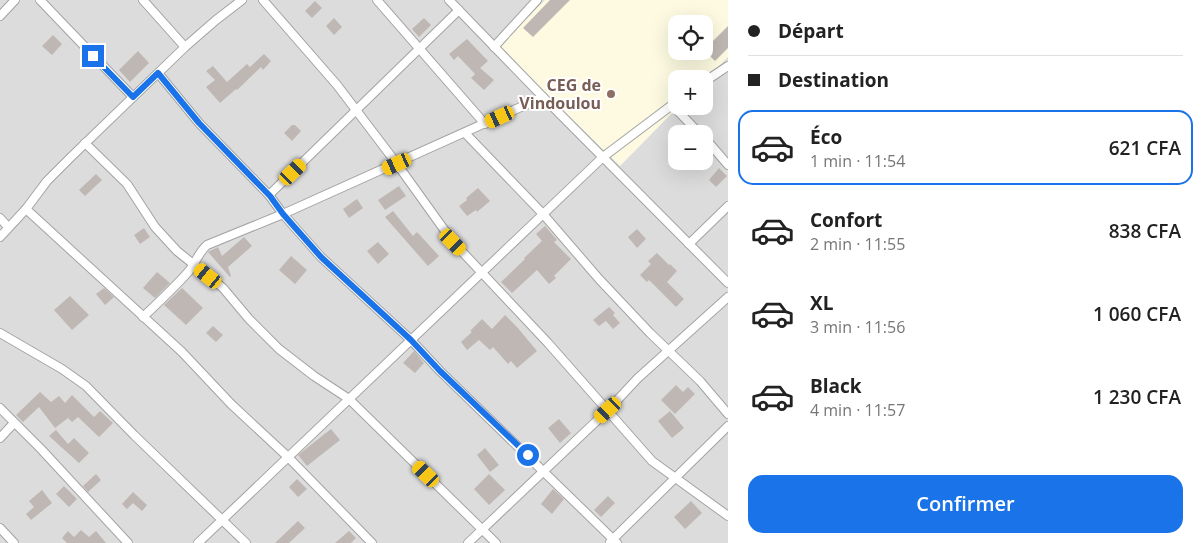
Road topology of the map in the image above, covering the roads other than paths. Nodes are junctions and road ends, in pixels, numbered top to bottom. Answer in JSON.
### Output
{"nodes":[{"id":1,"x":15,"y":0,"type":"edge"},
{"id":2,"x":40,"y":0,"type":"edge"},
{"id":3,"x":143,"y":0,"type":"edge"},
{"id":4,"x":242,"y":0,"type":"edge"},
{"id":5,"x":263,"y":0,"type":"edge"},
{"id":6,"x":377,"y":0,"type":"edge"},
{"id":7,"x":449,"y":0,"type":"edge"},
{"id":8,"x":537,"y":0,"type":"edge"},
{"id":9,"x":459,"y":10,"type":"junction"},
{"id":10,"x":0,"y":16,"type":"edge"},
{"id":11,"x":186,"y":47,"type":"junction"},
{"id":12,"x":494,"y":47,"type":"junction"},
{"id":13,"x":420,"y":50,"type":"junction"},
{"id":14,"x":728,"y":66,"type":"edge"},
{"id":15,"x":158,"y":73,"type":"junction"},
{"id":16,"x":713,"y":76,"type":"edge"},
{"id":17,"x":133,"y":97,"type":"junction"},
{"id":18,"x":543,"y":97,"type":"junction"},
{"id":19,"x":668,"y":108,"type":"edge"},
{"id":20,"x":356,"y":110,"type":"junction"},
{"id":21,"x":684,"y":115,"type":"edge"},
{"id":22,"x":485,"y":124,"type":"junction"},
{"id":23,"x":692,"y":125,"type":"edge"},
{"id":24,"x":465,"y":133,"type":"junction"},
{"id":25,"x":86,"y":143,"type":"junction"},
{"id":26,"x":713,"y":148,"type":"edge"},
{"id":27,"x":603,"y":157,"type":"junction"},
{"id":28,"x":397,"y":164,"type":"junction"},
{"id":29,"x":728,"y":165,"type":"edge"},
{"id":30,"x":270,"y":196,"type":"junction"},
{"id":31,"x":728,"y":206,"type":"edge"},
{"id":32,"x":26,"y":209,"type":"junction"},
{"id":33,"x":283,"y":214,"type":"junction"},
{"id":34,"x":543,"y":214,"type":"junction"},
{"id":35,"x":0,"y":218,"type":"edge"},
{"id":36,"x":8,"y":227,"type":"junction"},
{"id":37,"x":0,"y":237,"type":"edge"},
{"id":38,"x":689,"y":244,"type":"junction"},
{"id":39,"x":193,"y":264,"type":"junction"},
{"id":40,"x":482,"y":272,"type":"junction"},
{"id":41,"x":728,"y":283,"type":"edge"},
{"id":42,"x":728,"y":297,"type":"edge"},
{"id":43,"x":143,"y":317,"type":"junction"},
{"id":44,"x":0,"y":333,"type":"edge"},
{"id":45,"x":411,"y":340,"type":"junction"},
{"id":46,"x":668,"y":351,"type":"junction"},
{"id":47,"x":348,"y":399,"type":"junction"},
{"id":48,"x":0,"y":408,"type":"edge"},
{"id":49,"x":608,"y":410,"type":"junction"},
{"id":50,"x":728,"y":414,"type":"edge"},
{"id":51,"x":14,"y":423,"type":"junction"},
{"id":52,"x":728,"y":426,"type":"edge"},
{"id":53,"x":0,"y":438,"type":"edge"},
{"id":54,"x":288,"y":458,"type":"junction"},
{"id":55,"x":543,"y":472,"type":"junction"},
{"id":56,"x":675,"y":478,"type":"junction"},
{"id":57,"x":728,"y":516,"type":"edge"},
{"id":58,"x":222,"y":519,"type":"junction"},
{"id":59,"x":0,"y":528,"type":"edge"},
{"id":60,"x":482,"y":530,"type":"junction"},
{"id":61,"x":613,"y":542,"type":"edge"},
{"id":62,"x":14,"y":543,"type":"edge"},
{"id":63,"x":128,"y":543,"type":"edge"},
{"id":64,"x":198,"y":543,"type":"edge"},
{"id":65,"x":246,"y":543,"type":"edge"},
{"id":66,"x":372,"y":543,"type":"edge"},
{"id":67,"x":468,"y":543,"type":"edge"},
{"id":68,"x":496,"y":543,"type":"edge"}],
"edges":[{"from":1,"to":10,"type":"street"},
{"from":2,"to":17,"type":"street"},
{"from":3,"to":11,"type":"street"},
{"from":4,"to":11,"type":"street"},
{"from":5,"to":20,"type":"street"},
{"from":6,"to":13,"type":"street"},
{"from":7,"to":9,"type":"street"},
{"from":8,"to":12,"type":"street"},
{"from":9,"to":12,"type":"street"},
{"from":9,"to":13,"type":"street"},
{"from":11,"to":15,"type":"street"},
{"from":12,"to":18,"type":"street"},
{"from":13,"to":20,"type":"street"},
{"from":13,"to":22,"type":"street"},
{"from":14,"to":16,"type":"street"},
{"from":15,"to":17,"type":"street"},
{"from":15,"to":30,"type":"street"},
{"from":17,"to":25,"type":"street"},
{"from":18,"to":22,"type":"street"},
{"from":18,"to":27,"type":"street"},
{"from":19,"to":27,"type":"street"},
{"from":20,"to":28,"type":"street"},
{"from":20,"to":30,"type":"street"},
{"from":21,"to":23,"type":"street"},
{"from":22,"to":24,"type":"street"},
{"from":24,"to":28,"type":"street"},
{"from":24,"to":34,"type":"street"},
{"from":25,"to":32,"type":"street"},
{"from":25,"to":39,"type":"street"},
{"from":26,"to":29,"type":"street"},
{"from":27,"to":34,"type":"street"},
{"from":27,"to":38,"type":"street"},
{"from":28,"to":33,"type":"street"},
{"from":28,"to":40,"type":"street"},
{"from":30,"to":33,"type":"street"},
{"from":31,"to":38,"type":"street"},
{"from":32,"to":36,"type":"street"},
{"from":32,"to":43,"type":"street"},
{"from":33,"to":39,"type":"street"},
{"from":33,"to":45,"type":"street"},
{"from":34,"to":40,"type":"street"},
{"from":34,"to":46,"type":"street"},
{"from":35,"to":36,"type":"street"},
{"from":36,"to":37,"type":"street"},
{"from":38,"to":41,"type":"street"},
{"from":39,"to":43,"type":"street"},
{"from":39,"to":47,"type":"street"},
{"from":40,"to":45,"type":"street"},
{"from":40,"to":49,"type":"street"},
{"from":42,"to":46,"type":"street"},
{"from":43,"to":54,"type":"street"},
{"from":44,"to":58,"type":"street"},
{"from":45,"to":47,"type":"street"},
{"from":45,"to":55,"type":"street"},
{"from":46,"to":49,"type":"street"},
{"from":46,"to":50,"type":"street"},
{"from":47,"to":54,"type":"street"},
{"from":47,"to":60,"type":"street"},
{"from":48,"to":51,"type":"street"},
{"from":49,"to":55,"type":"street"},
{"from":49,"to":56,"type":"street"},
{"from":51,"to":53,"type":"street"},
{"from":51,"to":63,"type":"street"},
{"from":52,"to":56,"type":"street"},
{"from":54,"to":58,"type":"street"},
{"from":54,"to":66,"type":"street"},
{"from":55,"to":60,"type":"street"},
{"from":55,"to":61,"type":"street"},
{"from":56,"to":57,"type":"street"},
{"from":56,"to":61,"type":"street"},
{"from":58,"to":64,"type":"street"},
{"from":58,"to":65,"type":"street"},
{"from":59,"to":62,"type":"street"},
{"from":60,"to":67,"type":"street"},
{"from":60,"to":68,"type":"street"}]}
